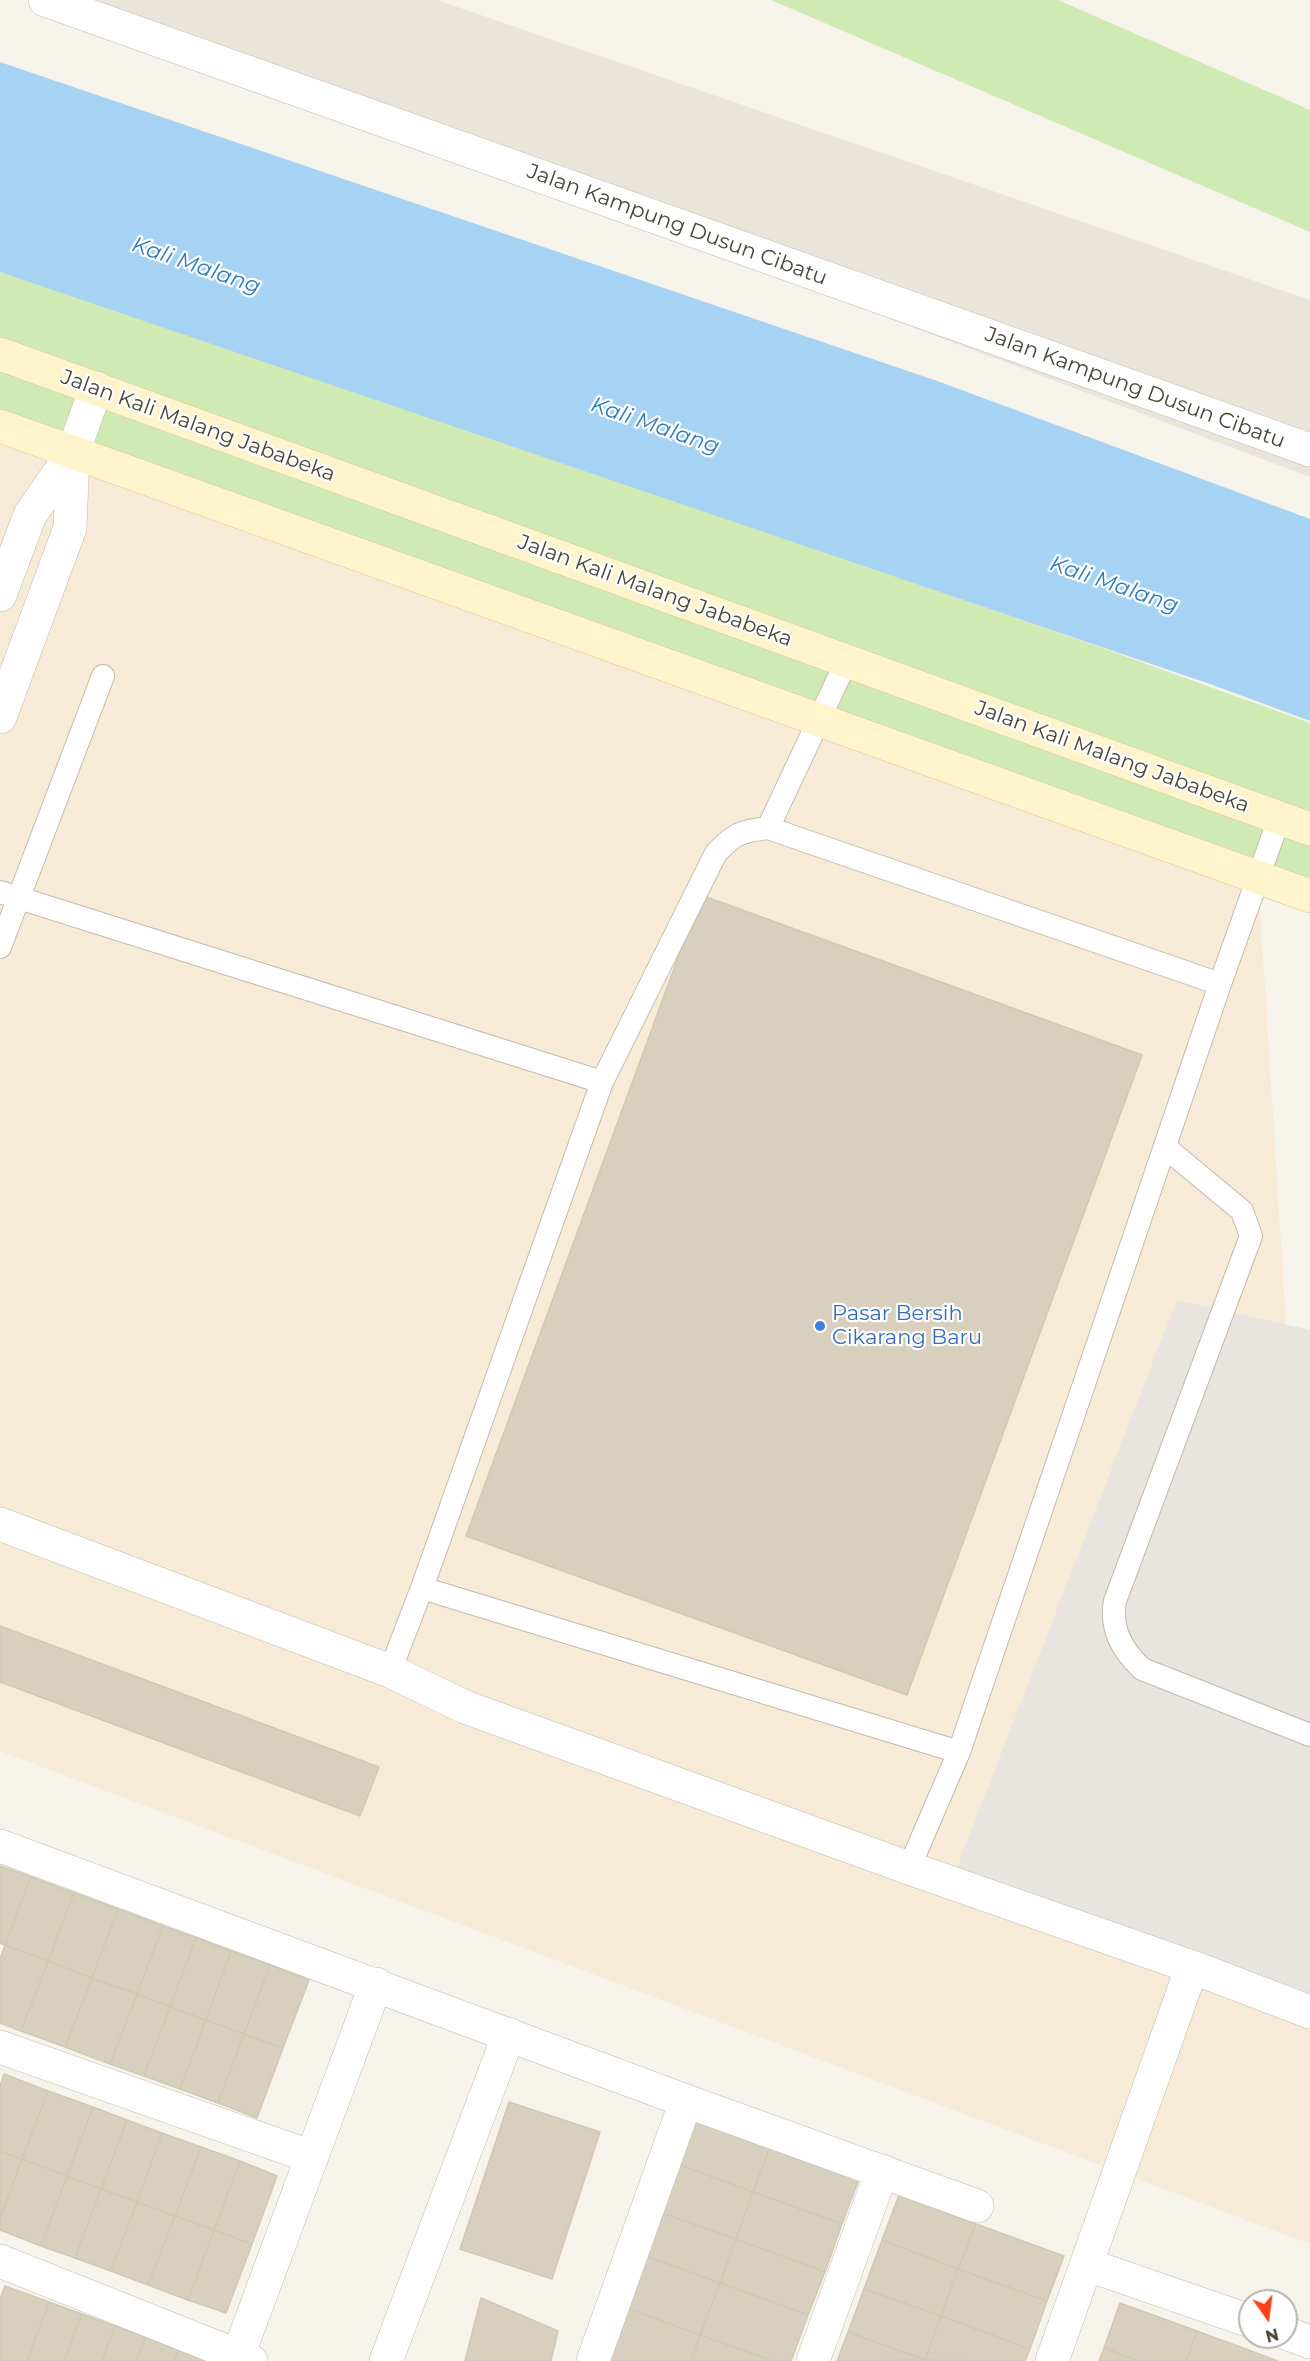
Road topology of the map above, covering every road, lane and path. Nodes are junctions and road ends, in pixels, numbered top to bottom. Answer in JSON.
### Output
{"nodes":[{"id":1,"x":45,"y":0,"type":"edge"},
{"id":2,"x":0,"y":354,"type":"edge"},
{"id":3,"x":96,"y":388,"type":"junction"},
{"id":4,"x":0,"y":426,"type":"edge"},
{"id":5,"x":1310,"y":450,"type":"edge"},
{"id":6,"x":73,"y":453,"type":"junction"},
{"id":7,"x":0,"y":595,"type":"edge"},
{"id":8,"x":847,"y":660,"type":"junction"},
{"id":9,"x":103,"y":676,"type":"dead end"},
{"id":10,"x":0,"y":717,"type":"edge"},
{"id":11,"x":818,"y":721,"type":"junction"},
{"id":12,"x":1279,"y":819,"type":"junction"},
{"id":13,"x":768,"y":828,"type":"junction"},
{"id":14,"x":1310,"y":830,"type":"edge"},
{"id":15,"x":1258,"y":877,"type":"junction"},
{"id":16,"x":9,"y":895,"type":"edge"},
{"id":17,"x":1310,"y":896,"type":"edge"},
{"id":18,"x":0,"y":947,"type":"edge"},
{"id":19,"x":1220,"y":984,"type":"junction"},
{"id":20,"x":602,"y":1082,"type":"junction"},
{"id":21,"x":1165,"y":1147,"type":"junction"},
{"id":22,"x":0,"y":1524,"type":"edge"},
{"id":23,"x":422,"y":1588,"type":"junction"},
{"id":24,"x":390,"y":1671,"type":"junction"},
{"id":25,"x":1310,"y":1734,"type":"edge"},
{"id":26,"x":959,"y":1752,"type":"junction"},
{"id":27,"x":0,"y":1846,"type":"edge"},
{"id":28,"x":909,"y":1868,"type":"junction"},
{"id":29,"x":1192,"y":1967,"type":"junction"},
{"id":30,"x":376,"y":1984,"type":"junction"},
{"id":31,"x":1310,"y":2012,"type":"edge"},
{"id":32,"x":509,"y":2034,"type":"junction"},
{"id":33,"x":0,"y":2047,"type":"edge"},
{"id":34,"x":686,"y":2101,"type":"junction"},
{"id":35,"x":312,"y":2157,"type":"junction"},
{"id":36,"x":882,"y":2171,"type":"junction"},
{"id":37,"x":977,"y":2206,"type":"dead end"},
{"id":38,"x":0,"y":2261,"type":"edge"},
{"id":39,"x":1088,"y":2265,"type":"junction"},
{"id":40,"x":1238,"y":2317,"type":"edge"},
{"id":41,"x":241,"y":2359,"type":"edge"},
{"id":42,"x":386,"y":2361,"type":"edge"},
{"id":43,"x":593,"y":2361,"type":"edge"},
{"id":44,"x":813,"y":2361,"type":"edge"},
{"id":45,"x":1052,"y":2361,"type":"edge"}],
"edges":[{"from":1,"to":5,"type":"street","name":"Jalan Kampung Dusun Cibatu"},
{"from":2,"to":3,"type":"main road","name":"Jalan Kali Malang Jababeka"},
{"from":3,"to":6,"type":"street"},
{"from":3,"to":8,"type":"main road","name":"Jalan Kali Malang Jababeka"},
{"from":4,"to":6,"type":"main road"},
{"from":6,"to":7,"type":"street"},
{"from":6,"to":10,"type":"street"},
{"from":6,"to":11,"type":"main road"},
{"from":8,"to":11,"type":"lane"},
{"from":8,"to":12,"type":"main road","name":"Jalan Kali Malang Jababeka"},
{"from":9,"to":16,"type":"lane"},
{"from":11,"to":13,"type":"lane"},
{"from":11,"to":15,"type":"main road"},
{"from":12,"to":14,"type":"main road","name":"Jalan Kali Malang Jababeka"},
{"from":12,"to":15,"type":"lane"},
{"from":13,"to":19,"type":"lane"},
{"from":13,"to":20,"type":"lane"},
{"from":15,"to":17,"type":"main road"},
{"from":15,"to":19,"type":"lane"},
{"from":16,"to":18,"type":"lane"},
{"from":16,"to":20,"type":"lane"},
{"from":19,"to":21,"type":"lane"},
{"from":20,"to":23,"type":"lane"},
{"from":21,"to":25,"type":"lane"},
{"from":21,"to":26,"type":"lane"},
{"from":22,"to":24,"type":"street"},
{"from":23,"to":24,"type":"lane"},
{"from":23,"to":26,"type":"lane"},
{"from":24,"to":28,"type":"street"},
{"from":26,"to":28,"type":"lane"},
{"from":27,"to":30,"type":"street"},
{"from":28,"to":29,"type":"street"},
{"from":29,"to":31,"type":"street"},
{"from":29,"to":39,"type":"street"},
{"from":30,"to":32,"type":"street"},
{"from":30,"to":35,"type":"street"},
{"from":32,"to":34,"type":"street"},
{"from":32,"to":42,"type":"street"},
{"from":33,"to":35,"type":"street"},
{"from":34,"to":36,"type":"street"},
{"from":34,"to":43,"type":"street"},
{"from":35,"to":41,"type":"street"},
{"from":36,"to":37,"type":"street"},
{"from":36,"to":44,"type":"street"},
{"from":38,"to":41,"type":"street"},
{"from":39,"to":40,"type":"street"},
{"from":39,"to":45,"type":"street"}]}
